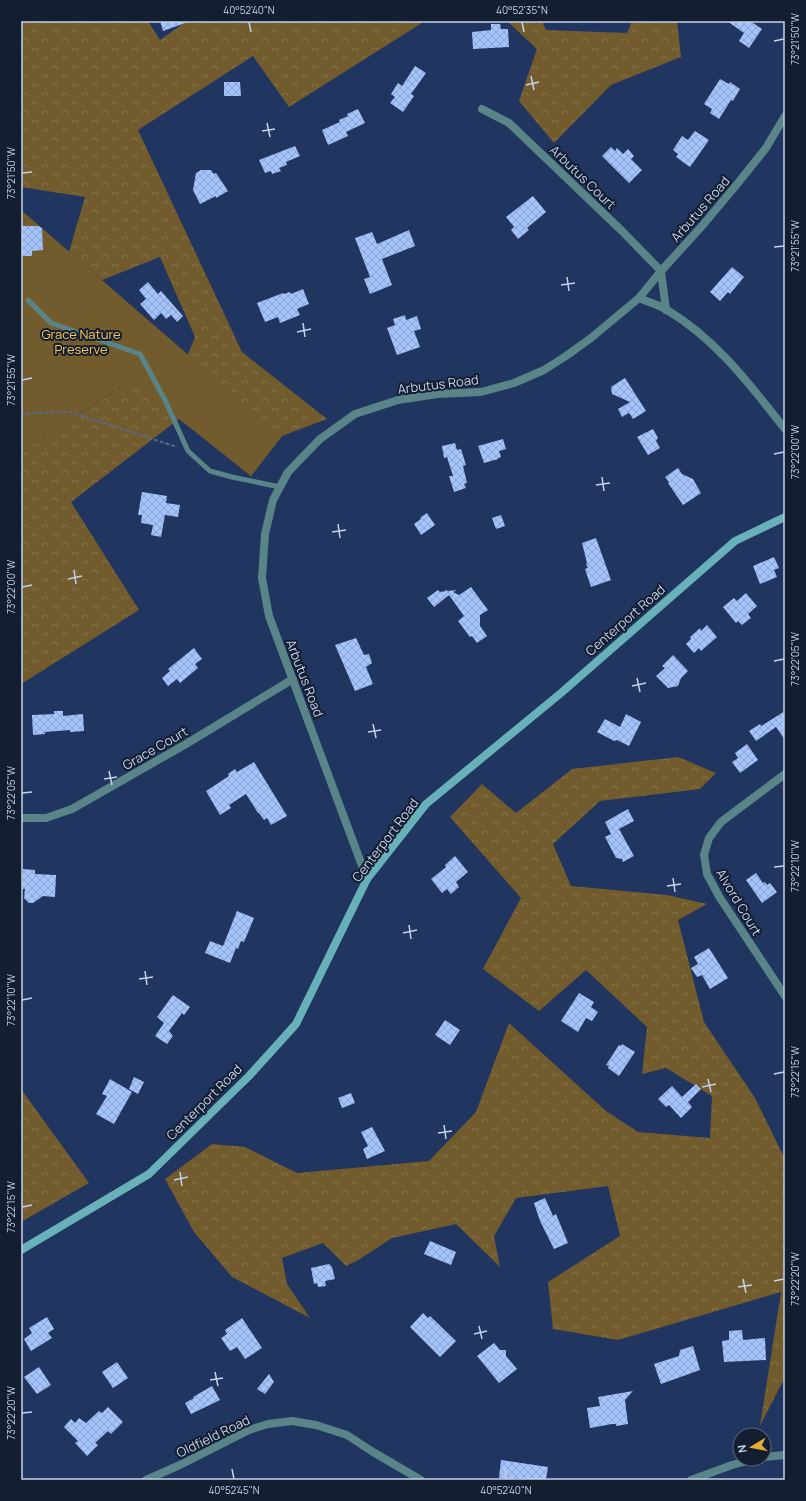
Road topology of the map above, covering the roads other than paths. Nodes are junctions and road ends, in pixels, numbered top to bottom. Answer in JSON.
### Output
{"nodes":[{"id":1,"x":482,"y":109,"type":"dead end"},
{"id":2,"x":785,"y":116,"type":"edge"},
{"id":3,"x":661,"y":271,"type":"junction"},
{"id":4,"x":639,"y":298,"type":"junction"},
{"id":5,"x":28,"y":300,"type":"dead end"},
{"id":6,"x":666,"y":310,"type":"junction"},
{"id":7,"x":785,"y":429,"type":"edge"},
{"id":8,"x":280,"y":487,"type":"junction"},
{"id":9,"x":785,"y":517,"type":"edge"},
{"id":10,"x":293,"y":679,"type":"junction"},
{"id":11,"x":785,"y":774,"type":"edge"},
{"id":12,"x":21,"y":818,"type":"edge"},
{"id":13,"x":368,"y":879,"type":"junction"},
{"id":14,"x":785,"y":996,"type":"edge"},
{"id":15,"x":21,"y":1250,"type":"edge"},
{"id":16,"x":785,"y":1455,"type":"edge"},
{"id":17,"x":772,"y":1457,"type":"edge"},
{"id":18,"x":732,"y":1465,"type":"edge"},
{"id":19,"x":146,"y":1480,"type":"edge"},
{"id":20,"x":422,"y":1480,"type":"edge"},
{"id":21,"x":691,"y":1480,"type":"edge"}],
"edges":[{"from":1,"to":3,"type":"street","name":"Arbutus Court"},
{"from":2,"to":3,"type":"street","name":"Arbutus Road"},
{"from":3,"to":4,"type":"street","name":"Arbutus Road"},
{"from":3,"to":6,"type":"street"},
{"from":4,"to":6,"type":"street"},
{"from":4,"to":8,"type":"street","name":"Arbutus Road"},
{"from":5,"to":8,"type":"lane"},
{"from":6,"to":7,"type":"street"},
{"from":8,"to":10,"type":"street","name":"Arbutus Road"},
{"from":9,"to":13,"type":"main road","name":"Centerport Road"},
{"from":10,"to":12,"type":"street","name":"Grace Court"},
{"from":10,"to":13,"type":"street","name":"Arbutus Road"},
{"from":11,"to":14,"type":"street","name":"Alvord Court"},
{"from":13,"to":15,"type":"main road","name":"Centerport Road"},
{"from":16,"to":17,"type":"street"},
{"from":18,"to":21,"type":"street"},
{"from":19,"to":20,"type":"street","name":"Oldfield Road"}]}
